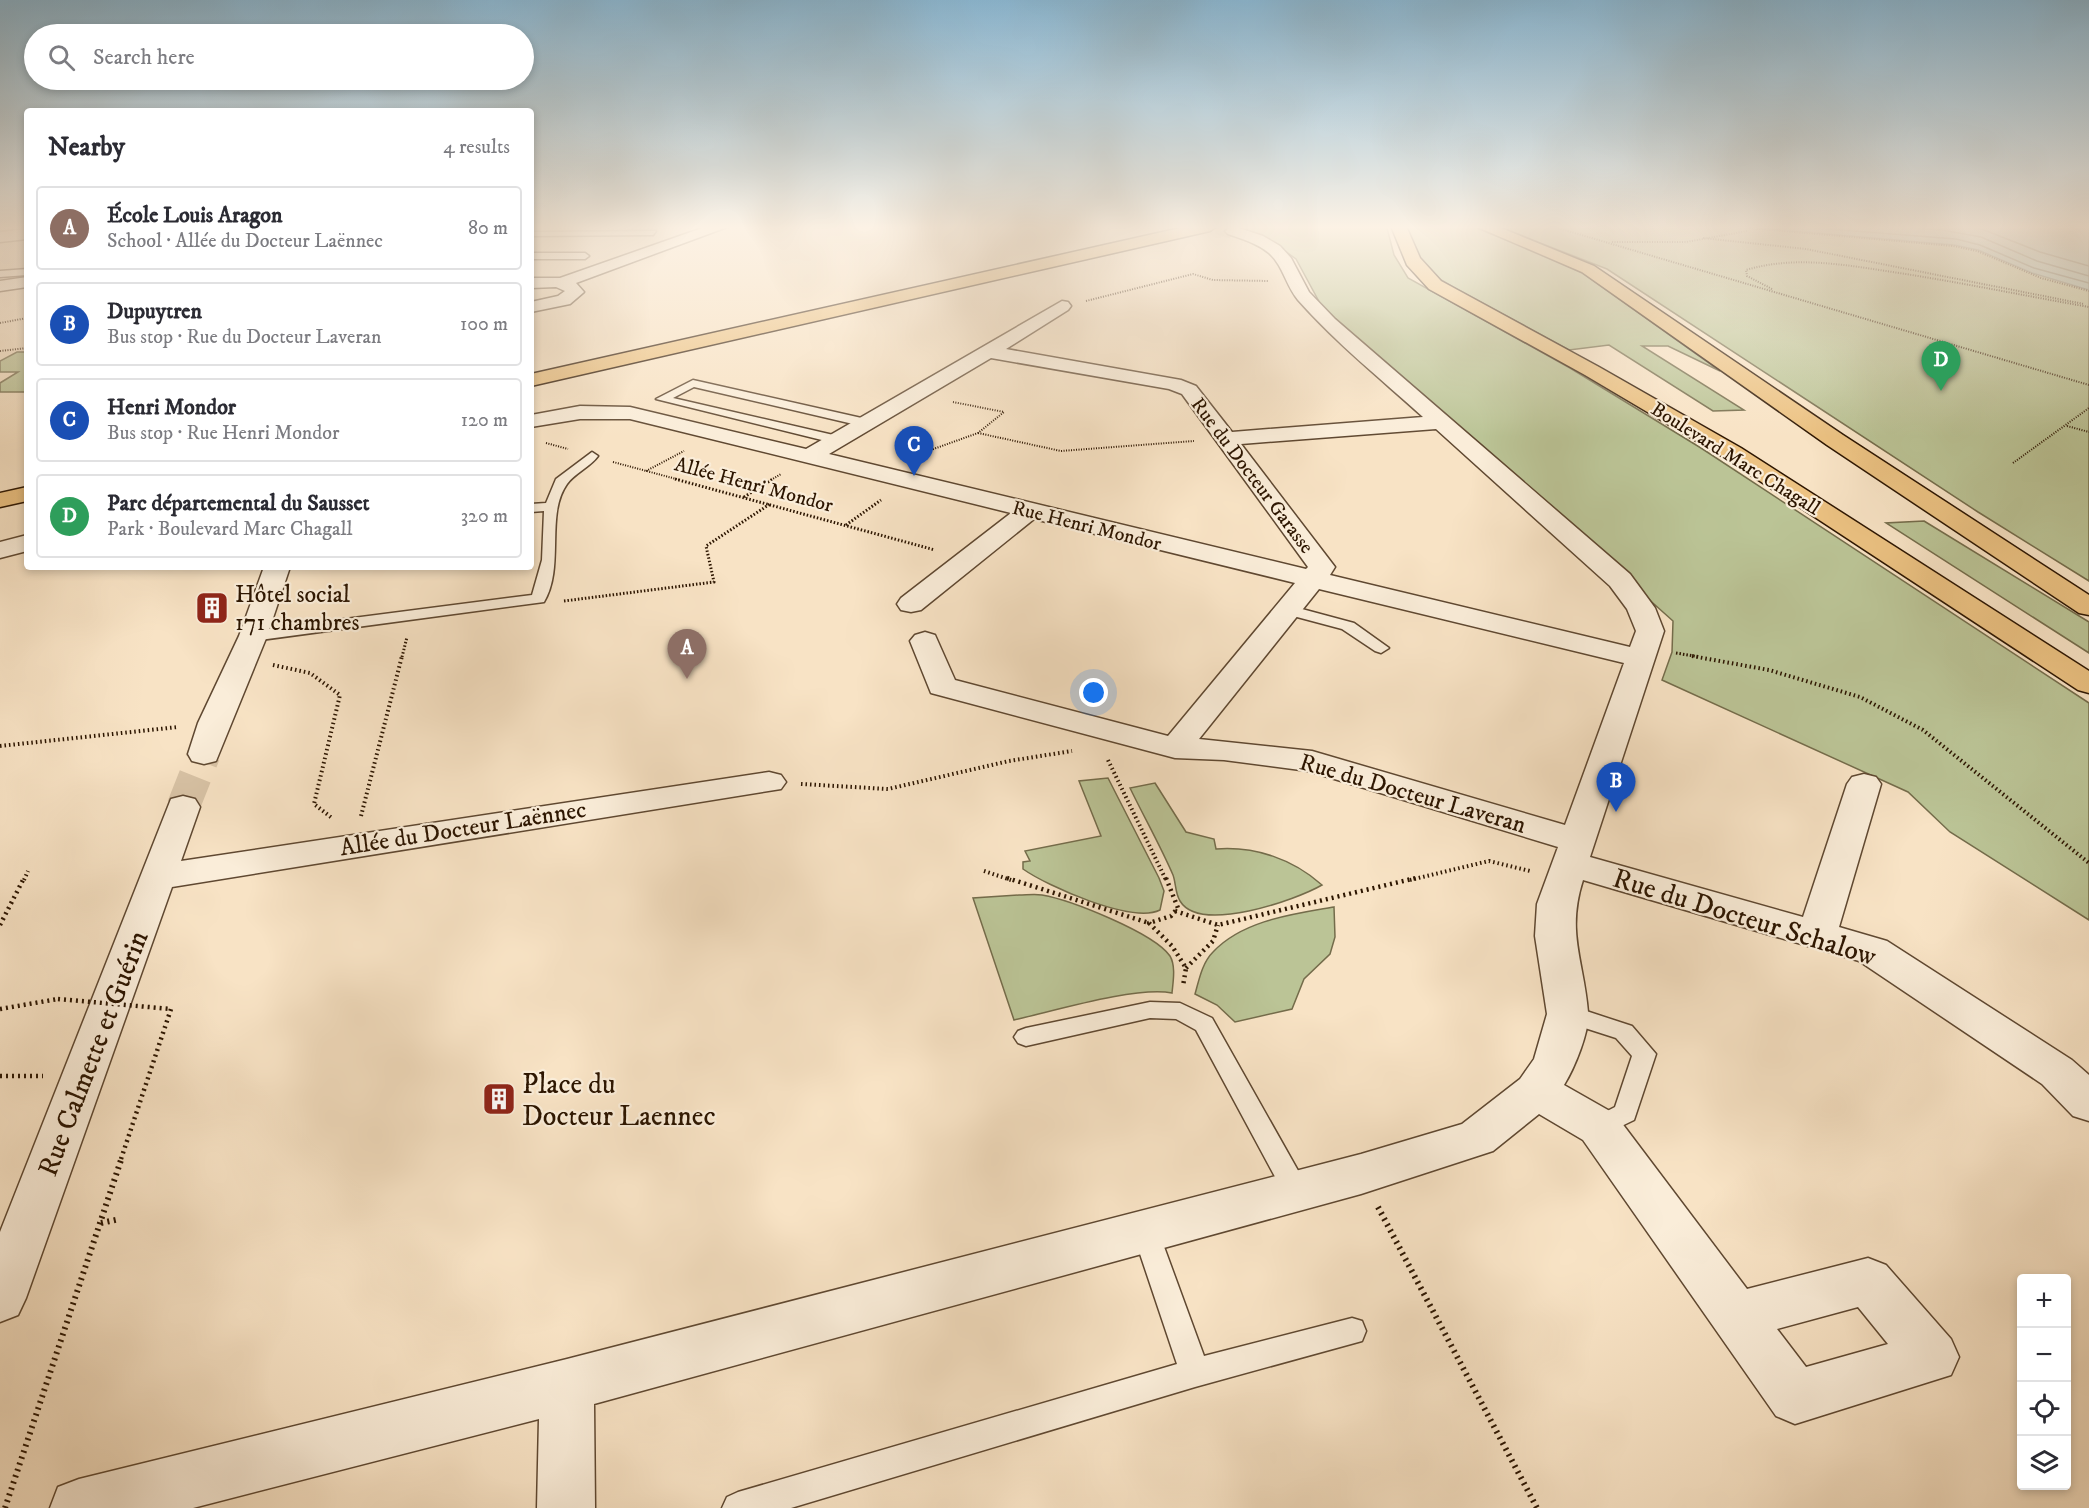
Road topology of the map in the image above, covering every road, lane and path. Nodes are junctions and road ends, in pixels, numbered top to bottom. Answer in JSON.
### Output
{"nodes":[{"id":1,"x":570,"y":296,"type":"edge"},
{"id":2,"x":899,"y":296,"type":"edge"},
{"id":3,"x":1101,"y":296,"type":"edge"},
{"id":4,"x":1307,"y":296,"type":"edge"},
{"id":5,"x":1456,"y":296,"type":"edge"},
{"id":6,"x":1628,"y":296,"type":"edge"},
{"id":7,"x":2032,"y":296,"type":"edge"},
{"id":8,"x":2041,"y":296,"type":"edge"},
{"id":9,"x":1792,"y":297,"type":"edge"},
{"id":10,"x":1062,"y":306,"type":"joint"},
{"id":11,"x":2089,"y":306,"type":"edge"},
{"id":12,"x":534,"y":307,"type":"edge"},
{"id":13,"x":24,"y":319,"type":"edge"},
{"id":14,"x":0,"y":323,"type":"edge"},
{"id":15,"x":24,"y":348,"type":"edge"},
{"id":16,"x":0,"y":351,"type":"edge"},
{"id":17,"x":988,"y":352,"type":"junction"},
{"id":18,"x":534,"y":379,"type":"edge"},
{"id":19,"x":2089,"y":385,"type":"edge"},
{"id":20,"x":917,"y":394,"type":"junction"},
{"id":21,"x":2089,"y":408,"type":"edge"},
{"id":22,"x":1442,"y":422,"type":"junction"},
{"id":23,"x":866,"y":423,"type":"junction"},
{"id":24,"x":2066,"y":426,"type":"junction"},
{"id":25,"x":536,"y":432,"type":"edge"},
{"id":26,"x":978,"y":432,"type":"junction"},
{"id":27,"x":2089,"y":432,"type":"edge"},
{"id":28,"x":1224,"y":439,"type":"junction"},
{"id":29,"x":838,"y":440,"type":"junction"},
{"id":30,"x":592,"y":456,"type":"junction"},
{"id":31,"x":810,"y":456,"type":"junction"},
{"id":32,"x":2013,"y":463,"type":"dead end"},
{"id":33,"x":880,"y":474,"type":"junction"},
{"id":34,"x":909,"y":481,"type":"junction"},
{"id":35,"x":24,"y":495,"type":"edge"},
{"id":36,"x":743,"y":497,"type":"junction"},
{"id":37,"x":0,"y":500,"type":"edge"},
{"id":38,"x":770,"y":504,"type":"junction"},
{"id":39,"x":551,"y":506,"type":"junction"},
{"id":40,"x":534,"y":508,"type":"edge"},
{"id":41,"x":1030,"y":510,"type":"junction"},
{"id":42,"x":846,"y":525,"type":"junction"},
{"id":43,"x":24,"y":544,"type":"edge"},
{"id":44,"x":0,"y":550,"type":"edge"},
{"id":45,"x":968,"y":559,"type":"junction"},
{"id":46,"x":276,"y":570,"type":"edge"},
{"id":47,"x":1311,"y":580,"type":"junction"},
{"id":48,"x":539,"y":599,"type":"junction"},
{"id":49,"x":911,"y":604,"type":"dead end"},
{"id":50,"x":2089,"y":607,"type":"edge"},
{"id":51,"x":1287,"y":610,"type":"junction"},
{"id":52,"x":412,"y":616,"type":"junction"},
{"id":53,"x":253,"y":636,"type":"junction"},
{"id":54,"x":925,"y":640,"type":"dead end"},
{"id":55,"x":1381,"y":648,"type":"dead end"},
{"id":56,"x":1644,"y":653,"type":"junction"},
{"id":57,"x":238,"y":670,"type":"junction"},
{"id":58,"x":2089,"y":684,"type":"edge"},
{"id":59,"x":214,"y":723,"type":"junction"},
{"id":60,"x":1089,"y":745,"type":"junction"},
{"id":61,"x":0,"y":746,"type":"edge"},
{"id":62,"x":1175,"y":748,"type":"junction"},
{"id":63,"x":204,"y":754,"type":"tunnel mouth"},
{"id":64,"x":1109,"y":762,"type":"junction"},
{"id":65,"x":769,"y":782,"type":"joint"},
{"id":66,"x":1864,"y":784,"type":"dead end"},
{"id":67,"x":183,"y":807,"type":"tunnel mouth"},
{"id":68,"x":357,"y":833,"type":"junction"},
{"id":69,"x":2089,"y":862,"type":"edge"},
{"id":70,"x":1569,"y":870,"type":"junction"},
{"id":71,"x":28,"y":871,"type":"dead end"},
{"id":72,"x":984,"y":871,"type":"dead end"},
{"id":73,"x":158,"y":877,"type":"junction"},
{"id":74,"x":1175,"y":911,"type":"junction"},
{"id":75,"x":1149,"y":923,"type":"junction"},
{"id":76,"x":1218,"y":925,"type":"junction"},
{"id":77,"x":0,"y":926,"type":"edge"},
{"id":78,"x":1817,"y":934,"type":"junction"},
{"id":79,"x":1186,"y":968,"type":"junction"},
{"id":80,"x":0,"y":1009,"type":"edge"},
{"id":81,"x":1180,"y":1011,"type":"junction"},
{"id":82,"x":1568,"y":1014,"type":"junction"},
{"id":83,"x":1026,"y":1037,"type":"dead end"},
{"id":84,"x":1536,"y":1091,"type":"junction"},
{"id":85,"x":2089,"y":1103,"type":"edge"},
{"id":86,"x":1599,"y":1127,"type":"junction"},
{"id":87,"x":1361,"y":1174,"type":"junction"},
{"id":88,"x":1296,"y":1191,"type":"junction"},
{"id":89,"x":120,"y":1220,"type":"dead end"},
{"id":90,"x":100,"y":1224,"type":"junction"},
{"id":91,"x":1146,"y":1233,"type":"junction"},
{"id":92,"x":0,"y":1298,"type":"edge"},
{"id":93,"x":1735,"y":1316,"type":"dead end"},
{"id":94,"x":1352,"y":1331,"type":"dead end"},
{"id":95,"x":1195,"y":1373,"type":"junction"},
{"id":96,"x":567,"y":1385,"type":"junction"},
{"id":97,"x":5,"y":1508,"type":"edge"},
{"id":98,"x":79,"y":1508,"type":"edge"},
{"id":99,"x":566,"y":1508,"type":"edge"},
{"id":100,"x":738,"y":1508,"type":"edge"},
{"id":101,"x":1537,"y":1508,"type":"edge"}],
"edges":[{"from":1,"to":12,"type":"street"},
{"from":2,"to":18,"type":"main road"},
{"from":3,"to":10,"type":"path"},
{"from":4,"to":22,"type":"street"},
{"from":5,"to":58,"type":"main road","name":"Boulevard Marc Chagall"},
{"from":6,"to":50,"type":"main road"},
{"from":7,"to":11,"type":"path"},
{"from":8,"to":11,"type":"path"},
{"from":9,"to":19,"type":"path"},
{"from":10,"to":17,"type":"street"},
{"from":13,"to":14,"type":"path"},
{"from":15,"to":16,"type":"path"},
{"from":17,"to":20,"type":"street"},
{"from":17,"to":28,"type":"street","name":"Rue du Docteur Garasse"},
{"from":20,"to":23,"type":"street"},
{"from":20,"to":26,"type":"path"},
{"from":21,"to":24,"type":"path"},
{"from":22,"to":28,"type":"street"},
{"from":22,"to":56,"type":"street"},
{"from":23,"to":29,"type":"street"},
{"from":23,"to":29,"type":"lane"},
{"from":24,"to":27,"type":"path"},
{"from":24,"to":32,"type":"path"},
{"from":25,"to":30,"type":"path","name":"Allée Henri Mondor"},
{"from":25,"to":31,"type":"street","name":"Rue Henri Mondor"},
{"from":26,"to":28,"type":"path"},
{"from":26,"to":33,"type":"path"},
{"from":28,"to":47,"type":"street","name":"Rue du Docteur Garasse"},
{"from":29,"to":31,"type":"street"},
{"from":30,"to":36,"type":"path","name":"Allée Henri Mondor"},
{"from":30,"to":39,"type":"lane"},
{"from":31,"to":33,"type":"street","name":"Rue Henri Mondor"},
{"from":31,"to":36,"type":"path"},
{"from":33,"to":34,"type":"street","name":"Rue Henri Mondor"},
{"from":34,"to":41,"type":"street","name":"Rue Henri Mondor"},
{"from":34,"to":42,"type":"path"},
{"from":35,"to":37,"type":"main road"},
{"from":36,"to":38,"type":"path","name":"Allée Henri Mondor"},
{"from":38,"to":42,"type":"path","name":"Allée Henri Mondor"},
{"from":38,"to":48,"type":"path"},
{"from":39,"to":40,"type":"lane"},
{"from":39,"to":48,"type":"lane"},
{"from":41,"to":45,"type":"street"},
{"from":41,"to":47,"type":"street","name":"Rue Henri Mondor"},
{"from":42,"to":45,"type":"path","name":"Allée Henri Mondor"},
{"from":43,"to":44,"type":"street"},
{"from":45,"to":49,"type":"street"},
{"from":46,"to":53,"type":"street"},
{"from":47,"to":51,"type":"street"},
{"from":47,"to":56,"type":"street","name":"Rue Henri Mondor"},
{"from":48,"to":52,"type":"lane"},
{"from":51,"to":55,"type":"lane"},
{"from":51,"to":62,"type":"street"},
{"from":52,"to":53,"type":"lane"},
{"from":52,"to":68,"type":"path"},
{"from":53,"to":57,"type":"street"},
{"from":54,"to":60,"type":"street","name":"Rue du Docteur Laveran"},
{"from":56,"to":69,"type":"path"},
{"from":56,"to":70,"type":"street"},
{"from":57,"to":59,"type":"street"},
{"from":57,"to":68,"type":"path"},
{"from":59,"to":61,"type":"path"},
{"from":59,"to":63,"type":"street"},
{"from":60,"to":62,"type":"street","name":"Rue du Docteur Laveran"},
{"from":60,"to":64,"type":"path"},
{"from":60,"to":64,"type":"path"},
{"from":60,"to":65,"type":"path"},
{"from":62,"to":70,"type":"street","name":"Rue du Docteur Laveran"},
{"from":64,"to":74,"type":"path"},
{"from":65,"to":68,"type":"street","name":"Allée du Docteur Laënnec"},
{"from":66,"to":78,"type":"street"},
{"from":67,"to":73,"type":"street","name":"Rue Calmette et Guérin"},
{"from":68,"to":73,"type":"street","name":"Allée du Docteur Laënnec"},
{"from":70,"to":76,"type":"path"},
{"from":70,"to":78,"type":"street","name":"Rue du Docteur Schalow"},
{"from":70,"to":82,"type":"street"},
{"from":71,"to":77,"type":"path"},
{"from":72,"to":75,"type":"path"},
{"from":73,"to":92,"type":"street","name":"Rue Calmette et Guérin"},
{"from":74,"to":75,"type":"path"},
{"from":74,"to":76,"type":"path"},
{"from":75,"to":79,"type":"path"},
{"from":76,"to":79,"type":"path"},
{"from":78,"to":85,"type":"street","name":"Rue du Docteur Schalow"},
{"from":79,"to":81,"type":"path"},
{"from":80,"to":90,"type":"path","bridge":true},
{"from":81,"to":83,"type":"lane"},
{"from":81,"to":88,"type":"lane"},
{"from":82,"to":84,"type":"street"},
{"from":82,"to":86,"type":"lane"},
{"from":84,"to":86,"type":"street"},
{"from":84,"to":87,"type":"street"},
{"from":86,"to":93,"type":"street"},
{"from":87,"to":88,"type":"street"},
{"from":87,"to":101,"type":"path"},
{"from":88,"to":91,"type":"street"},
{"from":89,"to":90,"type":"path"},
{"from":90,"to":97,"type":"path"},
{"from":91,"to":95,"type":"lane"},
{"from":91,"to":96,"type":"street"},
{"from":94,"to":95,"type":"lane"},
{"from":95,"to":100,"type":"lane"},
{"from":96,"to":98,"type":"street"},
{"from":96,"to":99,"type":"street"}]}
